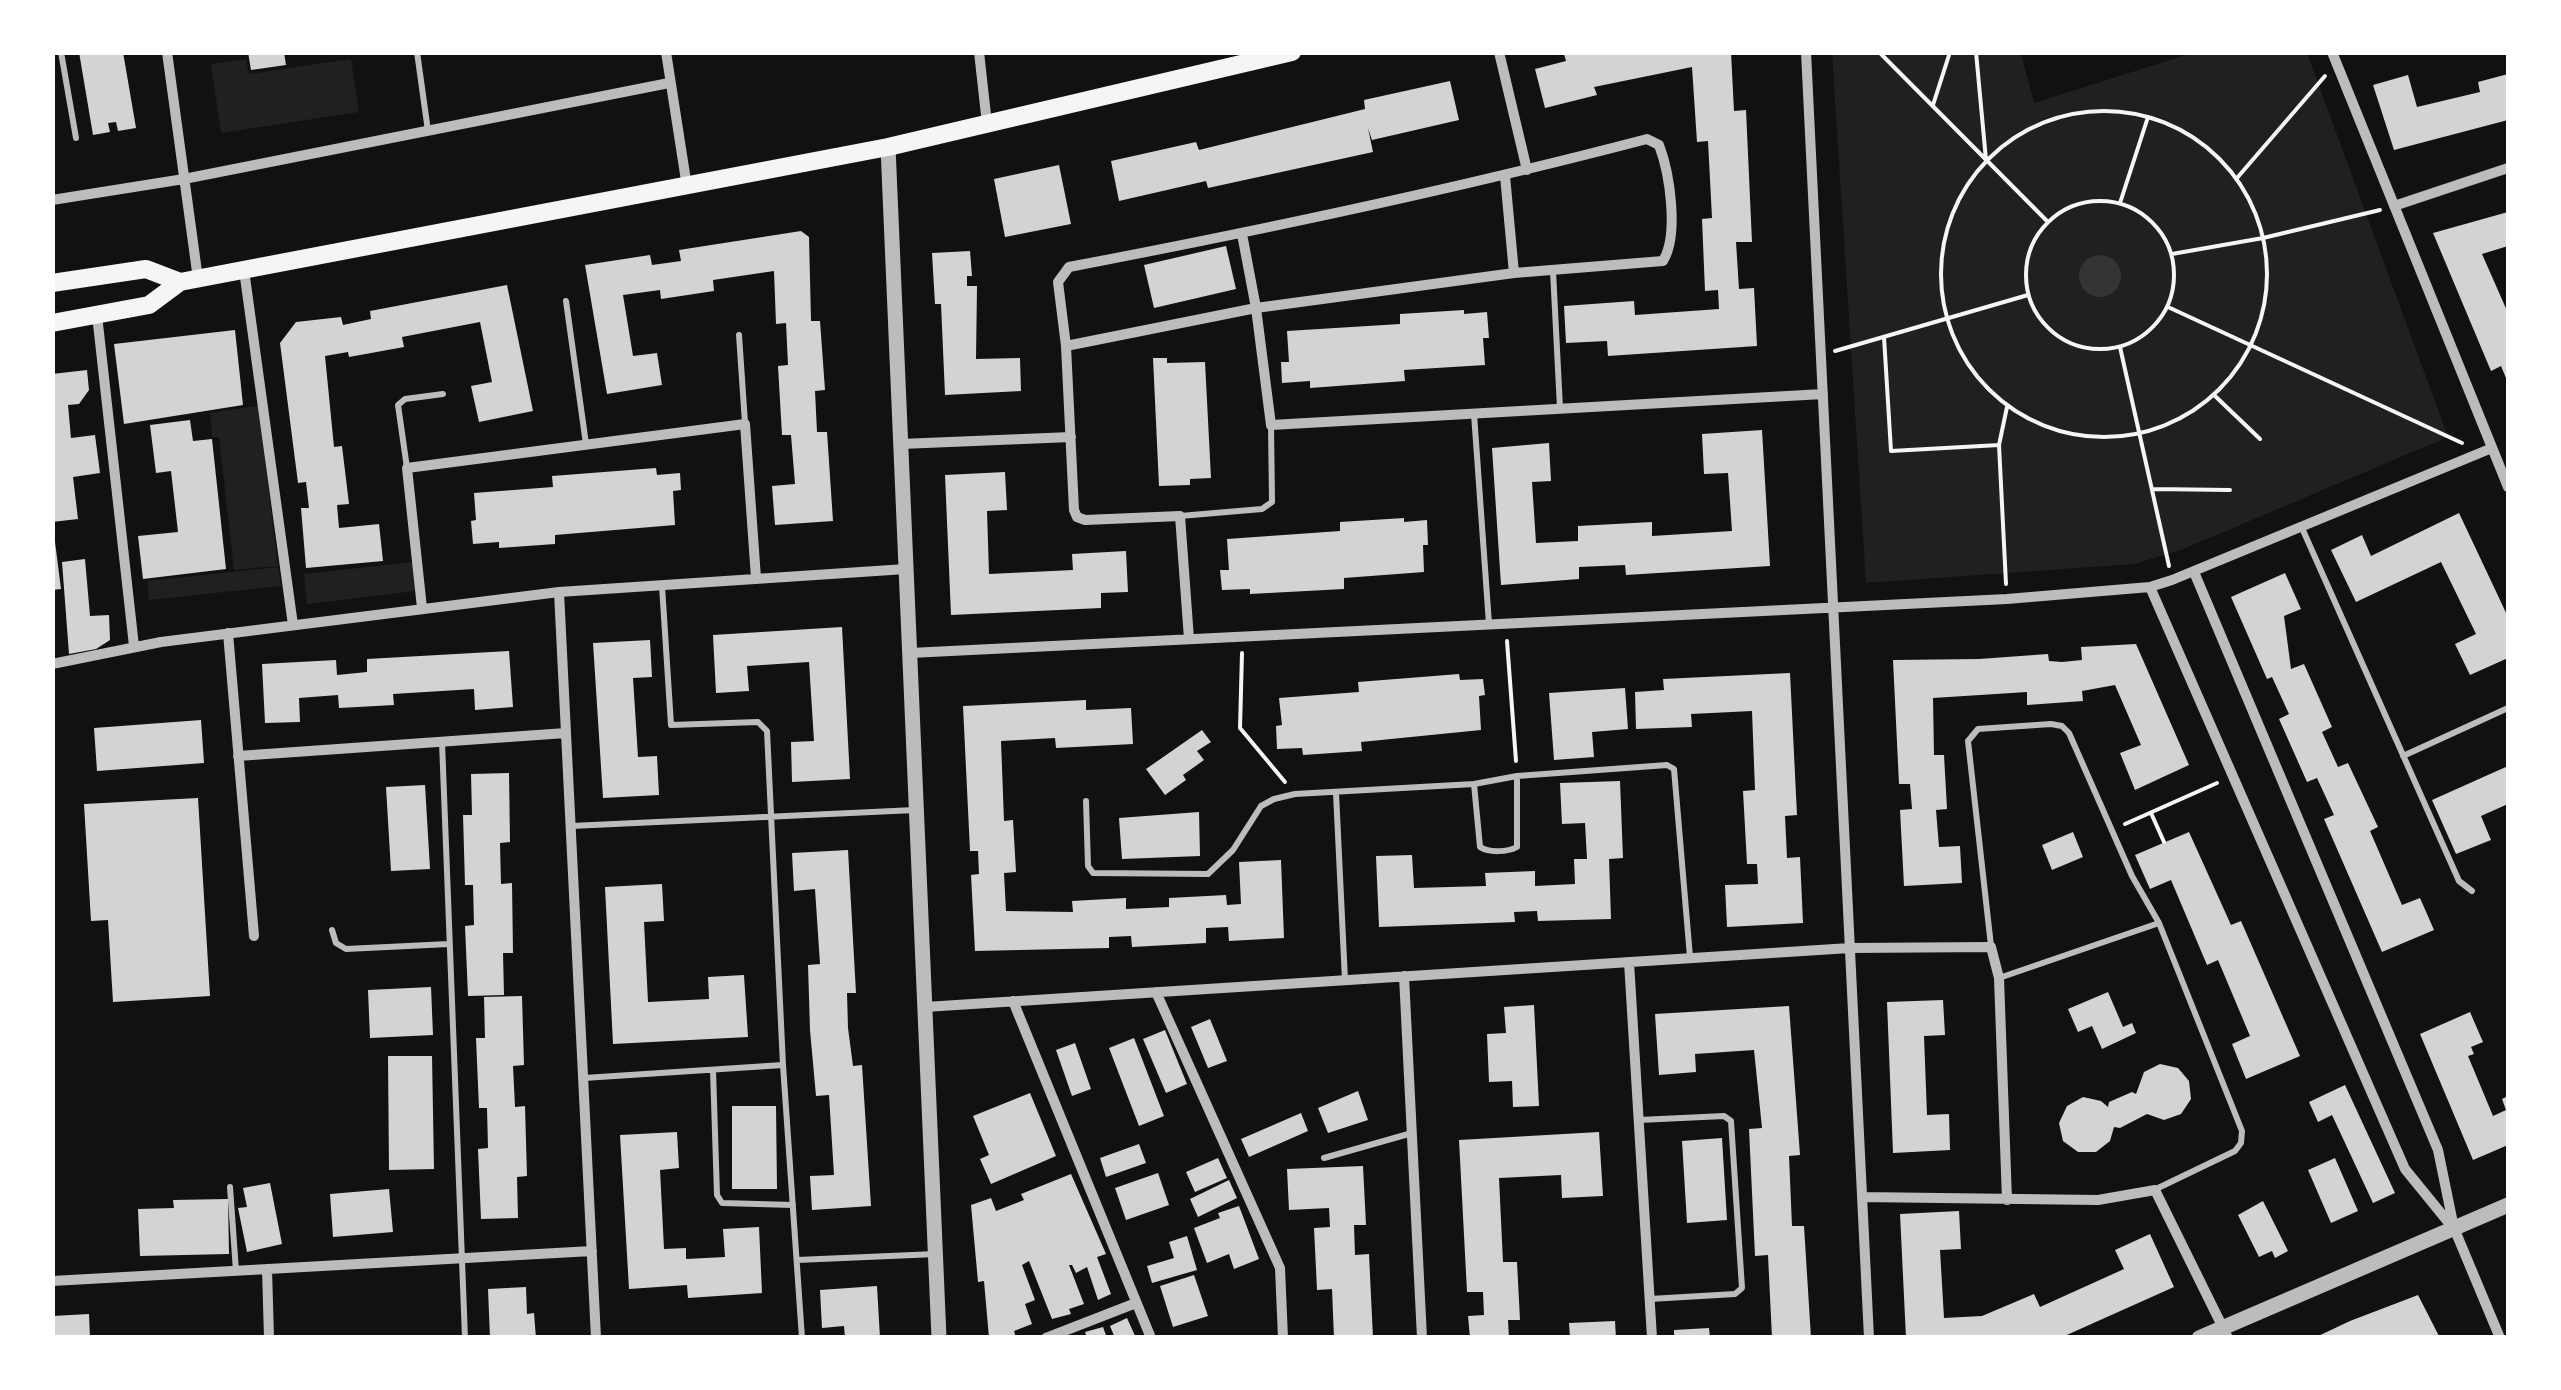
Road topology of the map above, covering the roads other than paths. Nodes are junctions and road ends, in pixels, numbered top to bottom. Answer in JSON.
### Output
{"nodes":[{"id":1,"x":61,"y":52,"type":"edge"},
{"id":2,"x":167,"y":52,"type":"edge"},
{"id":3,"x":417,"y":52,"type":"edge"},
{"id":4,"x":666,"y":52,"type":"edge"},
{"id":5,"x":980,"y":52,"type":"edge"},
{"id":6,"x":1292,"y":52,"type":"edge"},
{"id":7,"x":1500,"y":52,"type":"edge"},
{"id":8,"x":1806,"y":52,"type":"edge"},
{"id":9,"x":2348,"y":52,"type":"edge"},
{"id":10,"x":2334,"y":57,"type":"edge"},
{"id":11,"x":669,"y":82,"type":"junction"},
{"id":12,"x":987,"y":126,"type":"junction"},
{"id":13,"x":428,"y":132,"type":"junction"},
{"id":14,"x":76,"y":138,"type":"dead end"},
{"id":15,"x":888,"y":147,"type":"junction"},
{"id":16,"x":2508,"y":168,"type":"edge"},
{"id":17,"x":1527,"y":170,"type":"junction"},
{"id":18,"x":1505,"y":176,"type":"junction"},
{"id":19,"x":184,"y":180,"type":"junction"},
{"id":20,"x":687,"y":187,"type":"junction"},
{"id":21,"x":52,"y":200,"type":"edge"},
{"id":22,"x":2394,"y":206,"type":"junction"},
{"id":23,"x":1242,"y":234,"type":"junction"},
{"id":24,"x":244,"y":270,"type":"junction"},
{"id":25,"x":1554,"y":270,"type":"junction"},
{"id":26,"x":1514,"y":273,"type":"junction"},
{"id":27,"x":189,"y":280,"type":"junction"},
{"id":28,"x":52,"y":283,"type":"edge"},
{"id":29,"x":566,"y":301,"type":"dead end"},
{"id":30,"x":1256,"y":308,"type":"junction"},
{"id":31,"x":97,"y":315,"type":"junction"},
{"id":32,"x":52,"y":322,"type":"edge"},
{"id":33,"x":739,"y":335,"type":"dead end"},
{"id":34,"x":1066,"y":346,"type":"junction"},
{"id":35,"x":443,"y":394,"type":"dead end"},
{"id":36,"x":1823,"y":394,"type":"junction"},
{"id":37,"x":1560,"y":409,"type":"junction"},
{"id":38,"x":1474,"y":414,"type":"junction"},
{"id":39,"x":745,"y":424,"type":"junction"},
{"id":40,"x":1271,"y":425,"type":"junction"},
{"id":41,"x":1071,"y":437,"type":"junction"},
{"id":42,"x":586,"y":444,"type":"junction"},
{"id":43,"x":901,"y":444,"type":"junction"},
{"id":44,"x":2486,"y":450,"type":"junction"},
{"id":45,"x":407,"y":468,"type":"junction"},
{"id":46,"x":2508,"y":487,"type":"edge"},
{"id":47,"x":1180,"y":516,"type":"junction"},
{"id":48,"x":2302,"y":528,"type":"junction"},
{"id":49,"x":906,"y":569,"type":"junction"},
{"id":50,"x":2194,"y":572,"type":"junction"},
{"id":51,"x":756,"y":578,"type":"junction"},
{"id":52,"x":662,"y":584,"type":"junction"},
{"id":53,"x":2150,"y":587,"type":"junction"},
{"id":54,"x":560,"y":592,"type":"junction"},
{"id":55,"x":1833,"y":607,"type":"junction"},
{"id":56,"x":422,"y":608,"type":"junction"},
{"id":57,"x":1489,"y":624,"type":"junction"},
{"id":58,"x":294,"y":625,"type":"junction"},
{"id":59,"x":228,"y":633,"type":"junction"},
{"id":60,"x":1189,"y":639,"type":"junction"},
{"id":61,"x":134,"y":646,"type":"junction"},
{"id":62,"x":910,"y":653,"type":"junction"},
{"id":63,"x":52,"y":664,"type":"edge"},
{"id":64,"x":2508,"y":708,"type":"edge"},
{"id":65,"x":566,"y":734,"type":"junction"},
{"id":66,"x":442,"y":742,"type":"junction"},
{"id":67,"x":238,"y":756,"type":"junction"},
{"id":68,"x":2403,"y":756,"type":"junction"},
{"id":69,"x":1517,"y":776,"type":"junction"},
{"id":70,"x":1474,"y":784,"type":"junction"},
{"id":71,"x":1336,"y":793,"type":"junction"},
{"id":72,"x":1086,"y":800,"type":"dead end"},
{"id":73,"x":916,"y":810,"type":"junction"},
{"id":74,"x":772,"y":817,"type":"junction"},
{"id":75,"x":571,"y":826,"type":"junction"},
{"id":76,"x":2472,"y":890,"type":"dead end"},
{"id":77,"x":2159,"y":923,"type":"junction"},
{"id":78,"x":332,"y":930,"type":"dead end"},
{"id":79,"x":254,"y":936,"type":"dead end"},
{"id":80,"x":448,"y":944,"type":"junction"},
{"id":81,"x":1991,"y":947,"type":"junction"},
{"id":82,"x":1850,"y":948,"type":"junction"},
{"id":83,"x":1690,"y":958,"type":"junction"},
{"id":84,"x":1628,"y":962,"type":"junction"},
{"id":85,"x":1404,"y":976,"type":"junction"},
{"id":86,"x":1999,"y":978,"type":"junction"},
{"id":87,"x":1345,"y":980,"type":"junction"},
{"id":88,"x":1156,"y":992,"type":"junction"},
{"id":89,"x":1012,"y":1001,"type":"junction"},
{"id":90,"x":925,"y":1006,"type":"junction"},
{"id":91,"x":783,"y":1065,"type":"junction"},
{"id":92,"x":713,"y":1070,"type":"junction"},
{"id":93,"x":584,"y":1078,"type":"junction"},
{"id":94,"x":1639,"y":1120,"type":"junction"},
{"id":95,"x":1412,"y":1133,"type":"junction"},
{"id":96,"x":1324,"y":1158,"type":"dead end"},
{"id":97,"x":230,"y":1187,"type":"dead end"},
{"id":98,"x":2154,"y":1190,"type":"junction"},
{"id":99,"x":1862,"y":1198,"type":"junction"},
{"id":100,"x":2007,"y":1200,"type":"junction"},
{"id":101,"x":2508,"y":1205,"type":"edge"},
{"id":102,"x":793,"y":1206,"type":"junction"},
{"id":103,"x":2454,"y":1228,"type":"junction"},
{"id":104,"x":592,"y":1251,"type":"junction"},
{"id":105,"x":936,"y":1254,"type":"junction"},
{"id":106,"x":461,"y":1258,"type":"junction"},
{"id":107,"x":797,"y":1260,"type":"junction"},
{"id":108,"x":266,"y":1269,"type":"junction"},
{"id":109,"x":236,"y":1271,"type":"junction"},
{"id":110,"x":52,"y":1282,"type":"edge"},
{"id":111,"x":1650,"y":1300,"type":"junction"},
{"id":112,"x":1136,"y":1303,"type":"junction"},
{"id":113,"x":2225,"y":1332,"type":"edge"},
{"id":114,"x":270,"y":1338,"type":"edge"},
{"id":115,"x":465,"y":1338,"type":"edge"},
{"id":116,"x":596,"y":1338,"type":"edge"},
{"id":117,"x":802,"y":1338,"type":"edge"},
{"id":118,"x":940,"y":1338,"type":"edge"},
{"id":119,"x":1046,"y":1338,"type":"edge"},
{"id":120,"x":1151,"y":1338,"type":"edge"},
{"id":121,"x":1283,"y":1338,"type":"edge"},
{"id":122,"x":1422,"y":1338,"type":"edge"},
{"id":123,"x":1652,"y":1338,"type":"edge"},
{"id":124,"x":1869,"y":1338,"type":"edge"},
{"id":125,"x":2199,"y":1338,"type":"edge"},
{"id":126,"x":2500,"y":1338,"type":"edge"}],
"edges":[{"from":1,"to":14,"type":"lane"},
{"from":2,"to":19,"type":"street"},
{"from":3,"to":13,"type":"lane"},
{"from":4,"to":11,"type":"street"},
{"from":5,"to":12,"type":"street"},
{"from":6,"to":12,"type":"main road"},
{"from":7,"to":17,"type":"street"},
{"from":8,"to":36,"type":"street"},
{"from":9,"to":10,"type":"street"},
{"from":10,"to":22,"type":"street"},
{"from":11,"to":13,"type":"street"},
{"from":11,"to":20,"type":"street"},
{"from":12,"to":15,"type":"main road"},
{"from":13,"to":19,"type":"street"},
{"from":15,"to":20,"type":"main road"},
{"from":15,"to":43,"type":"street"},
{"from":16,"to":22,"type":"street"},
{"from":17,"to":18,"type":"street"},
{"from":17,"to":25,"type":"street"},
{"from":18,"to":23,"type":"street"},
{"from":18,"to":26,"type":"street"},
{"from":19,"to":21,"type":"street"},
{"from":19,"to":27,"type":"street"},
{"from":20,"to":24,"type":"main road"},
{"from":22,"to":44,"type":"street"},
{"from":23,"to":30,"type":"street"},
{"from":23,"to":34,"type":"street"},
{"from":24,"to":27,"type":"main road"},
{"from":24,"to":58,"type":"street"},
{"from":25,"to":26,"type":"street"},
{"from":25,"to":37,"type":"lane"},
{"from":26,"to":30,"type":"street"},
{"from":27,"to":28,"type":"main road"},
{"from":27,"to":31,"type":"main road"},
{"from":29,"to":42,"type":"lane"},
{"from":30,"to":34,"type":"street"},
{"from":30,"to":40,"type":"street"},
{"from":31,"to":32,"type":"main road"},
{"from":31,"to":61,"type":"street"},
{"from":33,"to":39,"type":"lane"},
{"from":34,"to":41,"type":"street"},
{"from":35,"to":45,"type":"lane"},
{"from":36,"to":37,"type":"street"},
{"from":36,"to":55,"type":"street"},
{"from":37,"to":38,"type":"street"},
{"from":38,"to":40,"type":"street"},
{"from":38,"to":57,"type":"lane"},
{"from":39,"to":42,"type":"street"},
{"from":39,"to":51,"type":"street"},
{"from":40,"to":47,"type":"lane"},
{"from":41,"to":43,"type":"street"},
{"from":41,"to":47,"type":"street"},
{"from":42,"to":45,"type":"street"},
{"from":43,"to":49,"type":"street"},
{"from":44,"to":46,"type":"street"},
{"from":44,"to":48,"type":"street"},
{"from":45,"to":56,"type":"street"},
{"from":47,"to":60,"type":"street"},
{"from":48,"to":50,"type":"street"},
{"from":48,"to":68,"type":"lane"},
{"from":49,"to":51,"type":"street"},
{"from":49,"to":62,"type":"street"},
{"from":50,"to":53,"type":"street"},
{"from":50,"to":103,"type":"street"},
{"from":51,"to":52,"type":"street"},
{"from":52,"to":54,"type":"street"},
{"from":52,"to":74,"type":"lane"},
{"from":53,"to":55,"type":"street"},
{"from":53,"to":103,"type":"street"},
{"from":54,"to":56,"type":"street"},
{"from":54,"to":65,"type":"street"},
{"from":55,"to":57,"type":"street"},
{"from":55,"to":82,"type":"street"},
{"from":56,"to":58,"type":"street"},
{"from":57,"to":60,"type":"street"},
{"from":58,"to":59,"type":"street"},
{"from":59,"to":61,"type":"street"},
{"from":59,"to":67,"type":"street"},
{"from":60,"to":62,"type":"street"},
{"from":61,"to":63,"type":"street"},
{"from":62,"to":73,"type":"street"},
{"from":64,"to":68,"type":"lane"},
{"from":65,"to":66,"type":"street"},
{"from":65,"to":75,"type":"street"},
{"from":66,"to":67,"type":"street"},
{"from":66,"to":80,"type":"lane"},
{"from":67,"to":79,"type":"street"},
{"from":68,"to":76,"type":"lane"},
{"from":69,"to":70,"type":"lane"},
{"from":69,"to":70,"type":"lane"},
{"from":69,"to":83,"type":"lane"},
{"from":70,"to":71,"type":"lane"},
{"from":71,"to":72,"type":"lane"},
{"from":71,"to":87,"type":"lane"},
{"from":73,"to":74,"type":"lane"},
{"from":73,"to":90,"type":"street"},
{"from":74,"to":75,"type":"lane"},
{"from":74,"to":91,"type":"lane"},
{"from":75,"to":93,"type":"street"},
{"from":77,"to":81,"type":"lane"},
{"from":77,"to":86,"type":"lane"},
{"from":77,"to":98,"type":"lane"},
{"from":78,"to":80,"type":"lane"},
{"from":80,"to":106,"type":"lane"},
{"from":81,"to":82,"type":"street"},
{"from":81,"to":86,"type":"street"},
{"from":82,"to":83,"type":"street"},
{"from":82,"to":99,"type":"street"},
{"from":83,"to":84,"type":"street"},
{"from":84,"to":85,"type":"street"},
{"from":84,"to":94,"type":"street"},
{"from":85,"to":87,"type":"street"},
{"from":85,"to":95,"type":"street"},
{"from":86,"to":100,"type":"street"},
{"from":87,"to":88,"type":"street"},
{"from":88,"to":89,"type":"street"},
{"from":88,"to":121,"type":"street"},
{"from":89,"to":90,"type":"street"},
{"from":89,"to":112,"type":"street"},
{"from":90,"to":105,"type":"street"},
{"from":91,"to":92,"type":"lane"},
{"from":91,"to":102,"type":"lane"},
{"from":92,"to":93,"type":"lane"},
{"from":92,"to":102,"type":"lane"},
{"from":93,"to":104,"type":"street"},
{"from":94,"to":111,"type":"street"},
{"from":94,"to":111,"type":"lane"},
{"from":95,"to":96,"type":"lane"},
{"from":95,"to":122,"type":"street"},
{"from":97,"to":109,"type":"lane"},
{"from":98,"to":100,"type":"street"},
{"from":98,"to":113,"type":"street"},
{"from":99,"to":100,"type":"street"},
{"from":99,"to":124,"type":"street"},
{"from":101,"to":103,"type":"street"},
{"from":102,"to":107,"type":"lane"},
{"from":103,"to":113,"type":"street"},
{"from":103,"to":126,"type":"street"},
{"from":104,"to":106,"type":"street"},
{"from":104,"to":116,"type":"street"},
{"from":105,"to":107,"type":"lane"},
{"from":105,"to":118,"type":"street"},
{"from":106,"to":108,"type":"street"},
{"from":106,"to":115,"type":"lane"},
{"from":107,"to":117,"type":"lane"},
{"from":108,"to":109,"type":"street"},
{"from":108,"to":114,"type":"street"},
{"from":109,"to":110,"type":"street"},
{"from":111,"to":123,"type":"street"},
{"from":112,"to":119,"type":"street"},
{"from":112,"to":120,"type":"street"},
{"from":113,"to":125,"type":"street"}]}
